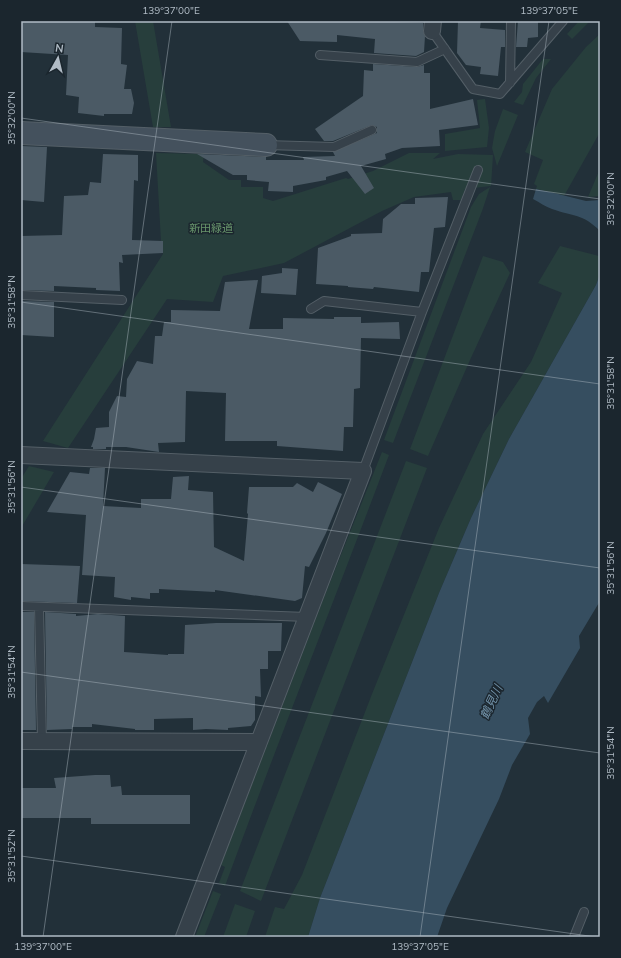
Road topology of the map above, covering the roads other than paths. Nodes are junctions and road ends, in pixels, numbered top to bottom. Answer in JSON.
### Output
{"nodes":[{"id":1,"x":512,"y":21,"type":"edge"},
{"id":2,"x":563,"y":21,"type":"edge"},
{"id":3,"x":433,"y":26,"type":"edge"},
{"id":4,"x":445,"y":49,"type":"junction"},
{"id":5,"x":320,"y":55,"type":"dead end"},
{"id":6,"x":510,"y":83,"type":"junction"},
{"id":7,"x":372,"y":130,"type":"dead end"},
{"id":8,"x":21,"y":133,"type":"edge"},
{"id":9,"x":266,"y":145,"type":"joint"},
{"id":10,"x":478,"y":170,"type":"dead end"},
{"id":11,"x":21,"y":295,"type":"edge"},
{"id":12,"x":122,"y":300,"type":"dead end"},
{"id":13,"x":310,"y":309,"type":"dead end"},
{"id":14,"x":422,"y":312,"type":"junction"},
{"id":15,"x":21,"y":454,"type":"edge"},
{"id":16,"x":363,"y":471,"type":"junction"},
{"id":17,"x":21,"y":606,"type":"edge"},
{"id":18,"x":39,"y":607,"type":"junction"},
{"id":19,"x":307,"y":617,"type":"junction"},
{"id":20,"x":21,"y":742,"type":"edge"},
{"id":21,"x":42,"y":742,"type":"junction"},
{"id":22,"x":259,"y":742,"type":"junction"},
{"id":23,"x":584,"y":912,"type":"dead end"},
{"id":24,"x":184,"y":937,"type":"edge"},
{"id":25,"x":574,"y":937,"type":"edge"}],
"edges":[{"from":1,"to":6,"type":"lane"},
{"from":2,"to":6,"type":"lane"},
{"from":3,"to":4,"type":"lane"},
{"from":4,"to":5,"type":"lane"},
{"from":4,"to":6,"type":"lane"},
{"from":7,"to":9,"type":"lane"},
{"from":8,"to":9,"type":"street"},
{"from":10,"to":14,"type":"lane"},
{"from":11,"to":12,"type":"lane"},
{"from":13,"to":14,"type":"lane"},
{"from":14,"to":16,"type":"lane"},
{"from":15,"to":16,"type":"street"},
{"from":16,"to":19,"type":"street"},
{"from":17,"to":18,"type":"lane"},
{"from":18,"to":19,"type":"lane"},
{"from":18,"to":21,"type":"lane"},
{"from":19,"to":22,"type":"street"},
{"from":20,"to":21,"type":"street"},
{"from":21,"to":22,"type":"street"},
{"from":22,"to":24,"type":"street"},
{"from":23,"to":25,"type":"lane"}]}
